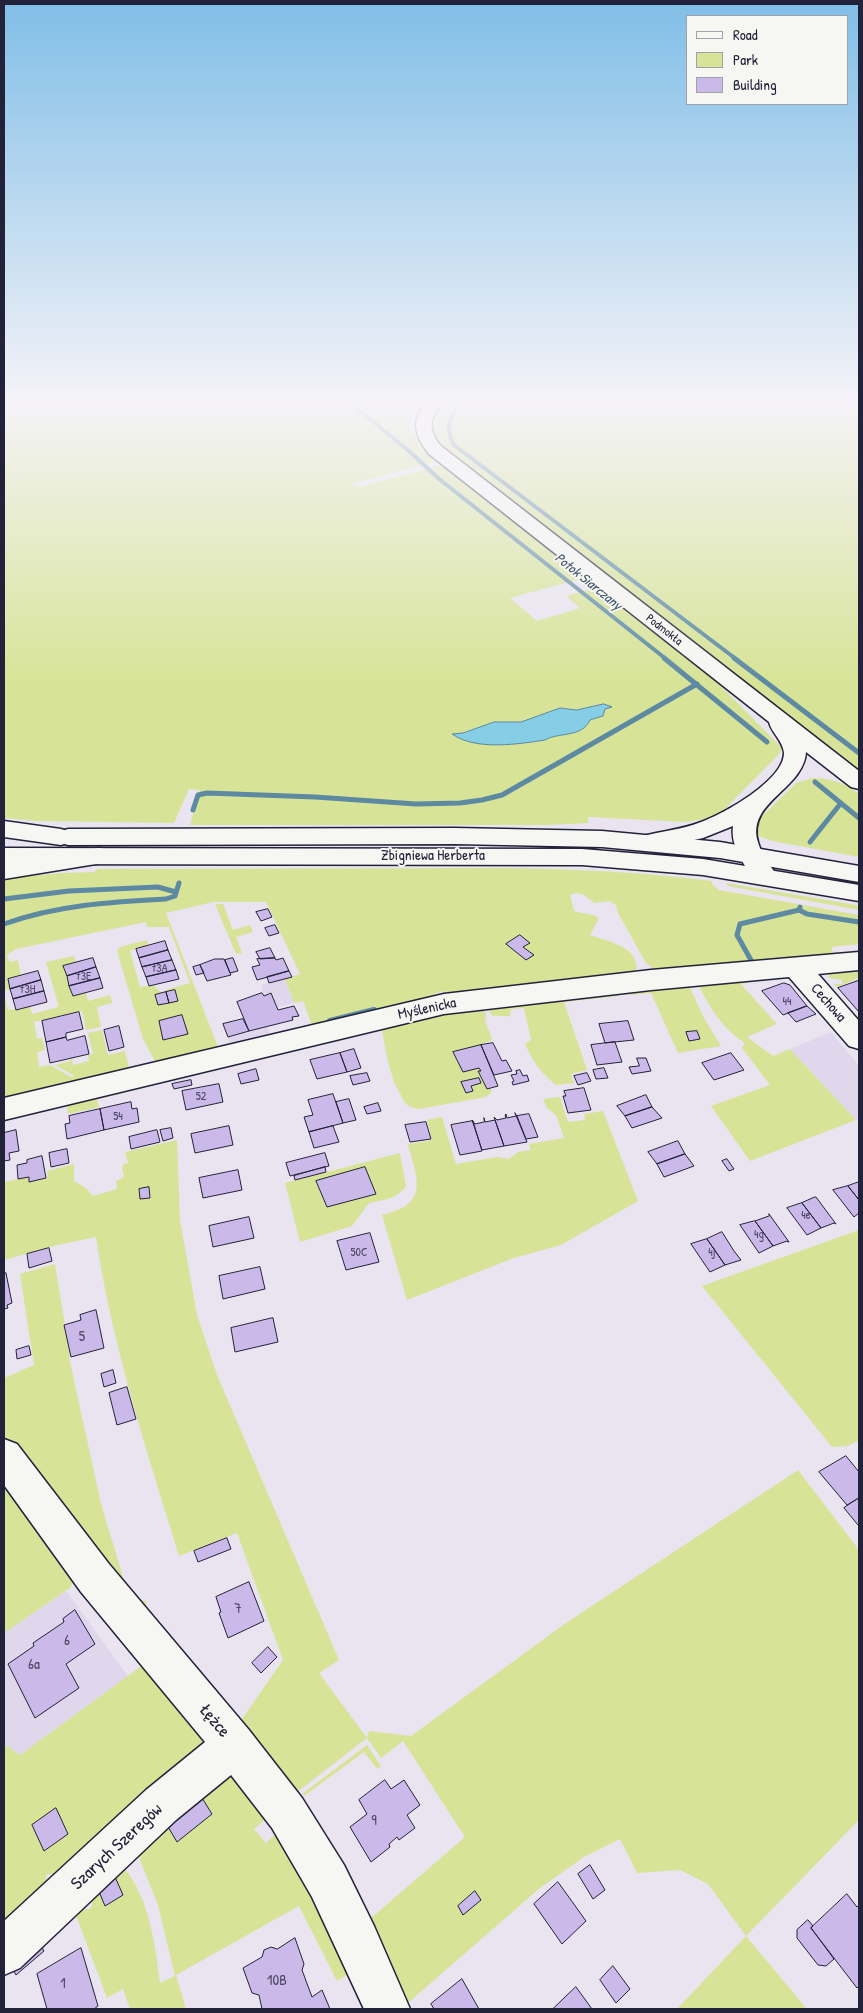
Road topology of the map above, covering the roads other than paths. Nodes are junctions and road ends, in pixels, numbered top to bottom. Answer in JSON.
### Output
{"nodes":[{"id":1,"x":492,"y":495,"type":"edge"},
{"id":2,"x":774,"y":716,"type":"junction"},
{"id":3,"x":785,"y":776,"type":"junction"},
{"id":4,"x":859,"y":783,"type":"edge"},
{"id":5,"x":754,"y":804,"type":"junction"},
{"id":6,"x":4,"y":829,"type":"edge"},
{"id":7,"x":4,"y":837,"type":"edge"},
{"id":8,"x":61,"y":837,"type":"junction"},
{"id":9,"x":649,"y":842,"type":"junction"},
{"id":10,"x":751,"y":854,"type":"junction"},
{"id":11,"x":4,"y":856,"type":"edge"},
{"id":12,"x":99,"y":856,"type":"junction"},
{"id":13,"x":4,"y":871,"type":"edge"},
{"id":14,"x":764,"y":876,"type":"junction"},
{"id":15,"x":858,"y":888,"type":"edge"},
{"id":16,"x":859,"y":961,"type":"edge"},
{"id":17,"x":798,"y":968,"type":"junction"},
{"id":18,"x":859,"y":1039,"type":"edge"},
{"id":19,"x":4,"y":1109,"type":"edge"},
{"id":20,"x":4,"y":1456,"type":"edge"},
{"id":21,"x":234,"y":1745,"type":"junction"},
{"id":22,"x":4,"y":1952,"type":"edge"},
{"id":23,"x":387,"y":2009,"type":"edge"}],
"edges":[{"from":1,"to":2,"type":"main road","name":"Podmokła"},
{"from":2,"to":3,"type":"main road","name":"Podmokła"},
{"from":2,"to":4,"type":"main road","name":"Podmokła"},
{"from":3,"to":4,"type":"main road"},
{"from":3,"to":5,"type":"main road","name":"Podmokła"},
{"from":5,"to":9,"type":"main road","name":"Podmokła"},
{"from":5,"to":10,"type":"main road"},
{"from":6,"to":8,"type":"main road"},
{"from":7,"to":8,"type":"main road","name":"Zbigniewa Herberta"},
{"from":8,"to":9,"type":"main road","name":"Zbigniewa Herberta"},
{"from":9,"to":10,"type":"main road","name":"Zbigniewa Herberta"},
{"from":10,"to":14,"type":"main road"},
{"from":10,"to":15,"type":"main road","name":"Zbigniewa Herberta"},
{"from":11,"to":12,"type":"main road","name":"Zbigniewa Herberta"},
{"from":12,"to":13,"type":"main road"},
{"from":12,"to":14,"type":"main road","name":"Zbigniewa Herberta"},
{"from":14,"to":15,"type":"main road","name":"Zbigniewa Herberta"},
{"from":16,"to":17,"type":"main road","name":"Myślenicka"},
{"from":17,"to":18,"type":"main road","name":"Cechowa"},
{"from":17,"to":19,"type":"main road","name":"Myślenicka"},
{"from":20,"to":21,"type":"main road","name":"Łężce"},
{"from":21,"to":22,"type":"main road","name":"Szarych Szeregów"},
{"from":21,"to":23,"type":"main road","name":"Łężce"}]}
